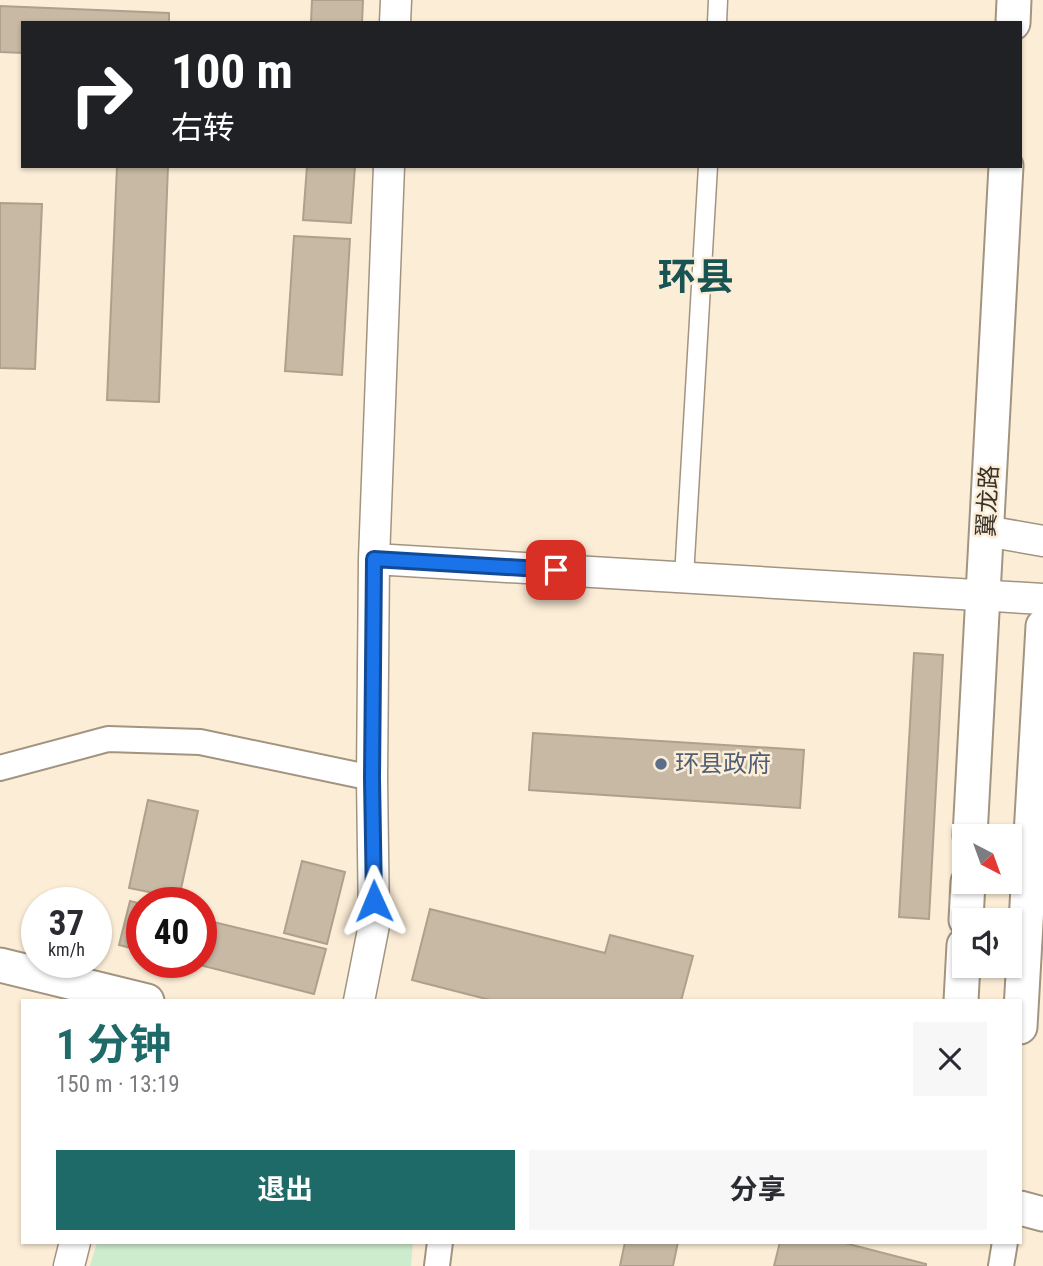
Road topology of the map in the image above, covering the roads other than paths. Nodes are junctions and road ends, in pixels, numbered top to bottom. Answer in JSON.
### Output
{"nodes":[{"id":1,"x":396,"y":0,"type":"edge"},
{"id":2,"x":718,"y":0,"type":"edge"},
{"id":3,"x":1014,"y":0,"type":"edge"},
{"id":4,"x":395,"y":21,"type":"edge"},
{"id":5,"x":717,"y":21,"type":"edge"},
{"id":6,"x":1013,"y":21,"type":"edge"},
{"id":7,"x":389,"y":168,"type":"edge"},
{"id":8,"x":708,"y":168,"type":"edge"},
{"id":9,"x":1006,"y":168,"type":"edge"},
{"id":10,"x":986,"y":531,"type":"junction"},
{"id":11,"x":1043,"y":541,"type":"edge"},
{"id":12,"x":374,"y":559,"type":"junction"},
{"id":13,"x":684,"y":577,"type":"junction"},
{"id":14,"x":983,"y":596,"type":"junction"},
{"id":15,"x":1043,"y":599,"type":"edge"},
{"id":16,"x":1043,"y":626,"type":"edge"},
{"id":17,"x":0,"y":768,"type":"edge"},
{"id":18,"x":372,"y":778,"type":"junction"},
{"id":19,"x":971,"y":824,"type":"edge"},
{"id":20,"x":0,"y":965,"type":"edge"},
{"id":21,"x":962,"y":978,"type":"edge"},
{"id":22,"x":130,"y":999,"type":"edge"},
{"id":23,"x":359,"y":999,"type":"edge"},
{"id":24,"x":961,"y":999,"type":"edge"},
{"id":25,"x":1022,"y":999,"type":"edge"},
{"id":26,"x":1022,"y":1208,"type":"edge"},
{"id":27,"x":1043,"y":1213,"type":"edge"},
{"id":28,"x":74,"y":1244,"type":"edge"},
{"id":29,"x":440,"y":1244,"type":"edge"},
{"id":30,"x":1005,"y":1244,"type":"edge"},
{"id":31,"x":69,"y":1266,"type":"edge"},
{"id":32,"x":437,"y":1266,"type":"edge"},
{"id":33,"x":1002,"y":1266,"type":"edge"}],
"edges":[{"from":1,"to":4,"type":"street"},
{"from":2,"to":5,"type":"street"},
{"from":3,"to":6,"type":"main road"},
{"from":7,"to":12,"type":"street"},
{"from":8,"to":13,"type":"street"},
{"from":9,"to":10,"type":"main road","name":"翼龙路"},
{"from":10,"to":11,"type":"street"},
{"from":10,"to":14,"type":"main road","name":"翼龙路"},
{"from":12,"to":13,"type":"street"},
{"from":12,"to":18,"type":"street"},
{"from":13,"to":14,"type":"street"},
{"from":14,"to":15,"type":"street"},
{"from":14,"to":19,"type":"main road","name":"翼龙路"},
{"from":16,"to":25,"type":"main road"},
{"from":17,"to":18,"type":"street"},
{"from":18,"to":23,"type":"street"},
{"from":20,"to":22,"type":"main road"},
{"from":21,"to":24,"type":"main road"},
{"from":26,"to":27,"type":"main road"},
{"from":28,"to":31,"type":"street"},
{"from":29,"to":32,"type":"street"},
{"from":30,"to":33,"type":"street"}]}
